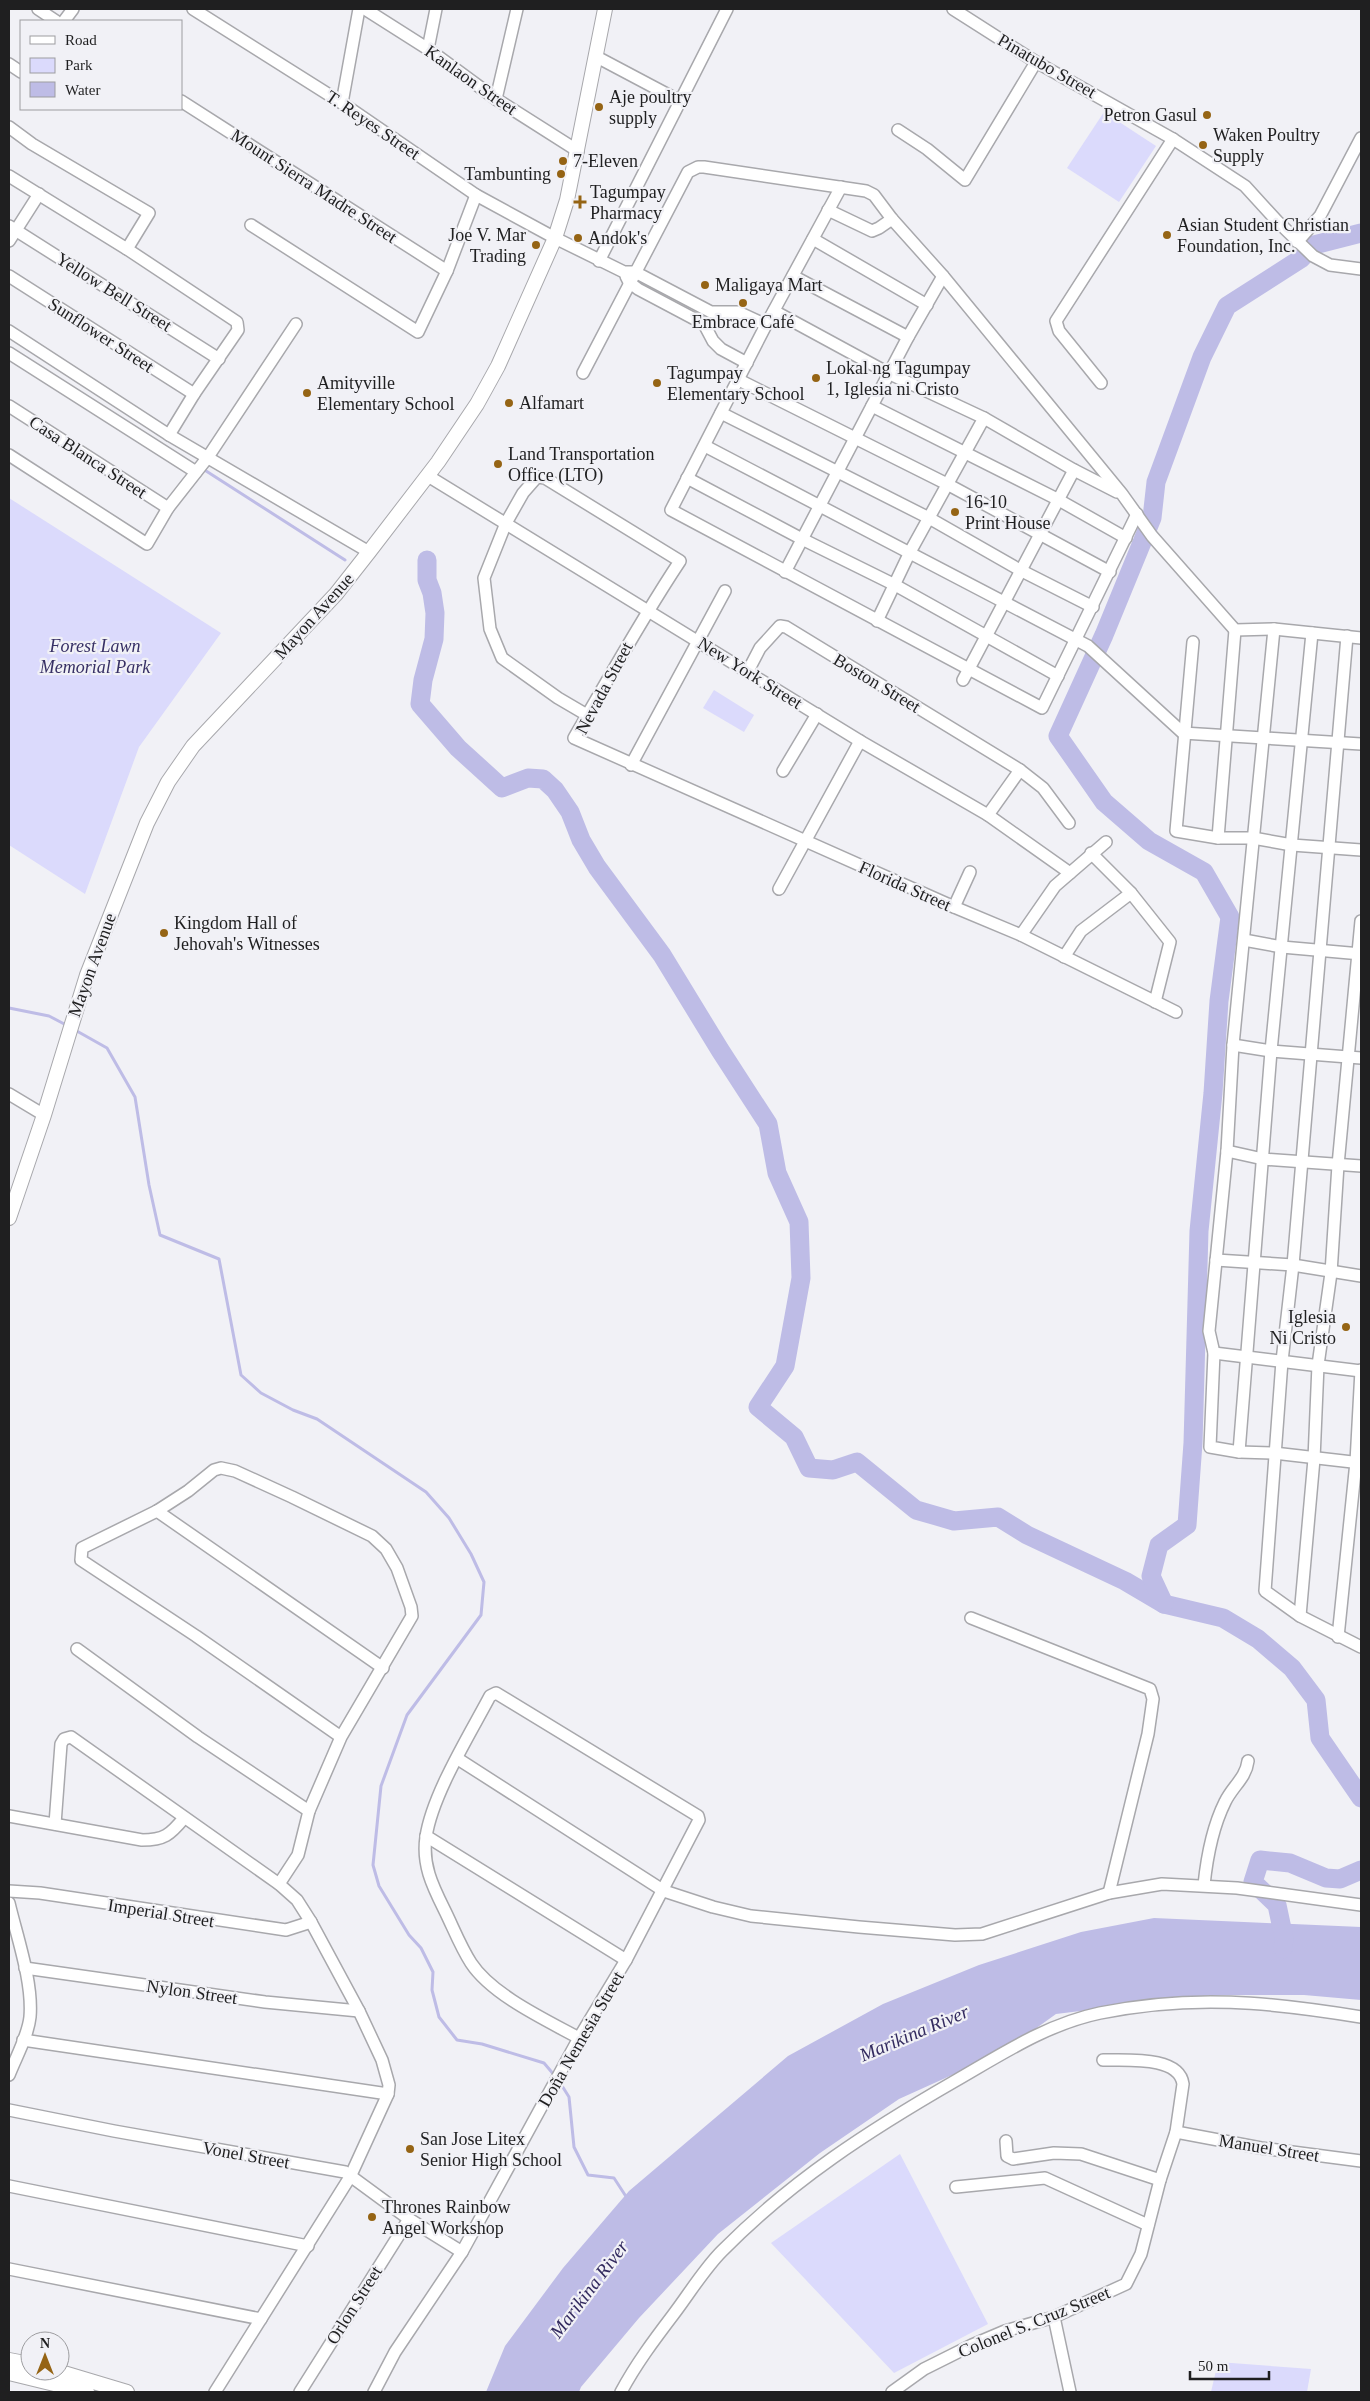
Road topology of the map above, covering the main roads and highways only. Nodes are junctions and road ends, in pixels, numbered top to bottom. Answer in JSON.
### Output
{"nodes":[{"id":1,"x":605,"y":9,"type":"edge"},
{"id":2,"x":13,"y":1194,"type":"edge"},
{"id":3,"x":9,"y":1218,"type":"edge"},
{"id":4,"x":9,"y":2373,"type":"edge"},
{"id":5,"x":70,"y":2375,"type":"edge"},
{"id":6,"x":86,"y":2392,"type":"edge"},
{"id":7,"x":127,"y":2392,"type":"edge"}],
"edges":[{"from":1,"to":2,"type":"main road","name":"Mayon Avenue"},
{"from":2,"to":3,"type":"main road","name":"Mayon Avenue"},
{"from":4,"to":6,"type":"main road"},
{"from":5,"to":7,"type":"main road"}]}
